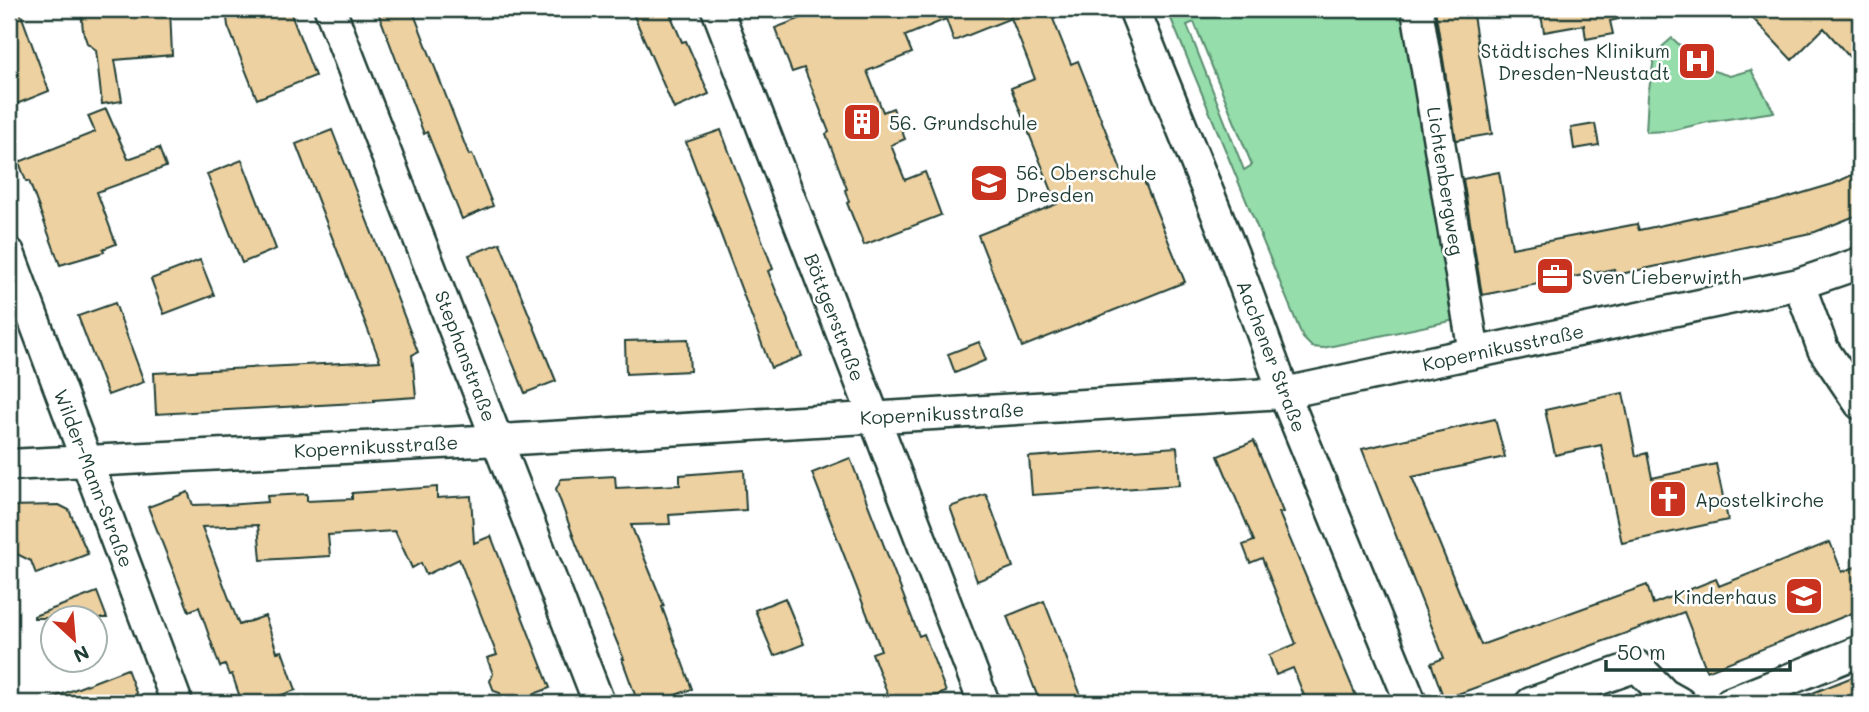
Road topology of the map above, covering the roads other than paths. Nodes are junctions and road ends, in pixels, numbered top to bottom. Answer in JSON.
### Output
{"nodes":[{"id":1,"x":330,"y":9,"type":"edge"},
{"id":2,"x":717,"y":9,"type":"edge"},
{"id":3,"x":1134,"y":9,"type":"edge"},
{"id":4,"x":1417,"y":9,"type":"edge"},
{"id":5,"x":9,"y":253,"type":"edge"},
{"id":6,"x":1860,"y":262,"type":"edge"},
{"id":7,"x":1799,"y":285,"type":"junction"},
{"id":8,"x":1474,"y":353,"type":"junction"},
{"id":9,"x":1284,"y":393,"type":"junction"},
{"id":10,"x":1860,"y":404,"type":"edge"},
{"id":11,"x":873,"y":417,"type":"junction"},
{"id":12,"x":499,"y":440,"type":"junction"},
{"id":13,"x":88,"y":461,"type":"junction"},
{"id":14,"x":9,"y":466,"type":"edge"},
{"id":15,"x":1860,"y":651,"type":"edge"},
{"id":16,"x":177,"y":703,"type":"edge"},
{"id":17,"x":599,"y":703,"type":"edge"},
{"id":18,"x":984,"y":703,"type":"edge"},
{"id":19,"x":1411,"y":703,"type":"edge"},
{"id":20,"x":1531,"y":703,"type":"edge"},
{"id":21,"x":1680,"y":703,"type":"edge"},
{"id":22,"x":1730,"y":703,"type":"edge"}],
"edges":[{"from":1,"to":12,"type":"street","name":"Stephanstraße"},
{"from":2,"to":11,"type":"street","name":"Böttgerstraße"},
{"from":3,"to":9,"type":"street","name":"Aachener Straße"},
{"from":4,"to":8,"type":"street","name":"Lichtenbergweg"},
{"from":5,"to":13,"type":"street","name":"Wilder-Mann-Straße"},
{"from":6,"to":7,"type":"street","name":"Kopernikusstraße"},
{"from":7,"to":8,"type":"street","name":"Kopernikusstraße"},
{"from":7,"to":10,"type":"street"},
{"from":8,"to":9,"type":"street","name":"Kopernikusstraße"},
{"from":9,"to":11,"type":"street","name":"Kopernikusstraße"},
{"from":9,"to":19,"type":"street","name":"Aachener Straße"},
{"from":11,"to":12,"type":"street","name":"Kopernikusstraße"},
{"from":11,"to":18,"type":"street","name":"Böttgerstraße"},
{"from":12,"to":13,"type":"street","name":"Kopernikusstraße"},
{"from":12,"to":17,"type":"street","name":"Stephanstraße"},
{"from":13,"to":14,"type":"street","name":"Kopernikusstraße"},
{"from":13,"to":16,"type":"street","name":"Wilder-Mann-Straße"},
{"from":15,"to":22,"type":"street"},
{"from":20,"to":21,"type":"street"}]}
